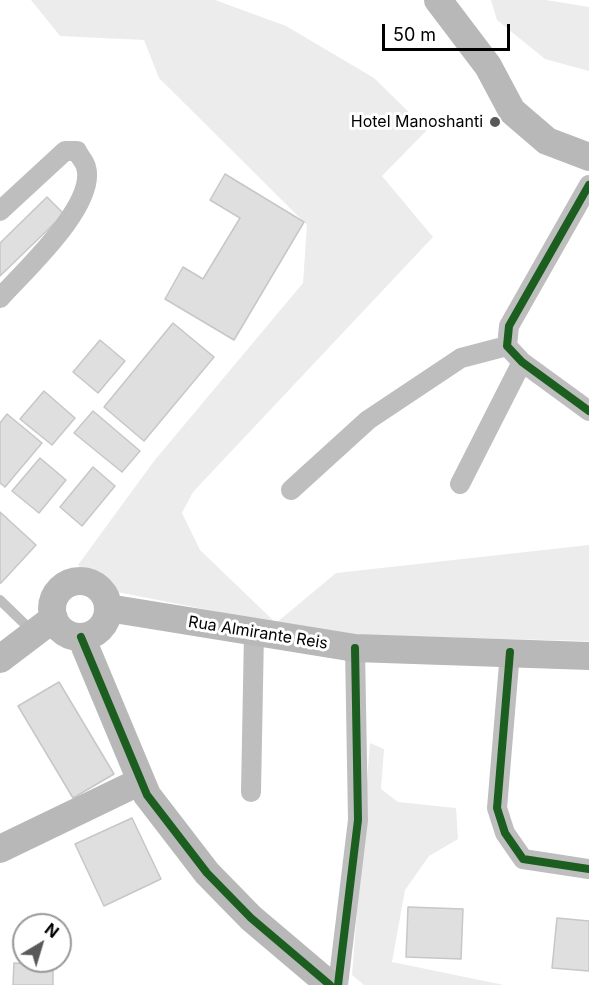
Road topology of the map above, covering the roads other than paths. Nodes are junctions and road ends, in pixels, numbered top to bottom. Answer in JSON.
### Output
{"nodes":[{"id":1,"x":438,"y":0,"type":"edge"},
{"id":2,"x":589,"y":157,"type":"edge"},
{"id":3,"x":589,"y":186,"type":"edge"},
{"id":4,"x":0,"y":211,"type":"edge"},
{"id":5,"x":0,"y":298,"type":"edge"},
{"id":6,"x":507,"y":346,"type":"junction"},
{"id":7,"x":522,"y":362,"type":"junction"},
{"id":8,"x":589,"y":411,"type":"edge"},
{"id":9,"x":460,"y":484,"type":"dead end"},
{"id":10,"x":291,"y":490,"type":"dead end"},
{"id":11,"x":0,"y":600,"type":"edge"},
{"id":12,"x":108,"y":608,"type":"junction"},
{"id":13,"x":44,"y":625,"type":"junction"},
{"id":14,"x":254,"y":633,"type":"junction"},
{"id":15,"x":81,"y":637,"type":"junction"},
{"id":16,"x":355,"y":648,"type":"junction"},
{"id":17,"x":510,"y":652,"type":"junction"},
{"id":18,"x":589,"y":656,"type":"edge"},
{"id":19,"x":0,"y":659,"type":"edge"},
{"id":20,"x":141,"y":781,"type":"junction"},
{"id":21,"x":251,"y":792,"type":"dead end"},
{"id":22,"x":0,"y":849,"type":"edge"},
{"id":23,"x":589,"y":869,"type":"edge"},
{"id":24,"x":330,"y":985,"type":"edge"},
{"id":25,"x":338,"y":985,"type":"edge"}],
"edges":[{"from":1,"to":2,"type":"street"},
{"from":3,"to":6,"type":"street"},
{"from":4,"to":5,"type":"street"},
{"from":6,"to":7,"type":"street"},
{"from":6,"to":10,"type":"street"},
{"from":7,"to":8,"type":"street"},
{"from":7,"to":9,"type":"street"},
{"from":11,"to":13,"type":"lane"},
{"from":12,"to":13,"type":"street"},
{"from":12,"to":14,"type":"street","name":"Rua Almirante Reis"},
{"from":12,"to":15,"type":"street"},
{"from":13,"to":15,"type":"street"},
{"from":13,"to":19,"type":"street"},
{"from":14,"to":16,"type":"street","name":"Rua Almirante Reis"},
{"from":14,"to":21,"type":"street"},
{"from":15,"to":20,"type":"street"},
{"from":16,"to":17,"type":"street","name":"Rua Almirante Reis"},
{"from":16,"to":25,"type":"street"},
{"from":17,"to":18,"type":"street","name":"Rua Almirante Reis"},
{"from":17,"to":23,"type":"street"},
{"from":20,"to":22,"type":"street"},
{"from":20,"to":24,"type":"street"}]}
